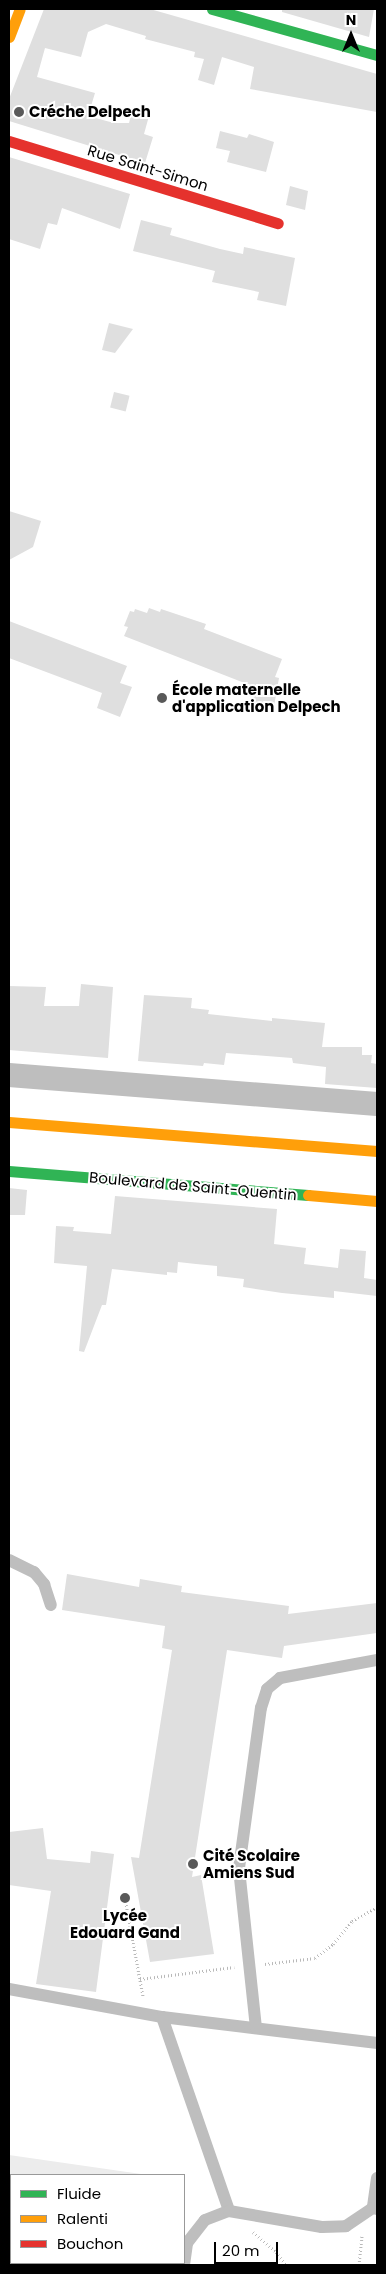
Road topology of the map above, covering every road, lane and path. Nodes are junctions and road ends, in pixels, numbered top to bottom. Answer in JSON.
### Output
{"nodes":[{"id":1,"x":20,"y":9,"type":"edge"},
{"id":2,"x":212,"y":9,"type":"edge"},
{"id":3,"x":9,"y":37,"type":"edge"},
{"id":4,"x":377,"y":54,"type":"edge"},
{"id":5,"x":9,"y":141,"type":"edge"},
{"id":6,"x":278,"y":223,"type":"dead end"},
{"id":7,"x":9,"y":1075,"type":"edge"},
{"id":8,"x":377,"y":1104,"type":"edge"},
{"id":9,"x":9,"y":1122,"type":"edge"},
{"id":10,"x":377,"y":1151,"type":"edge"},
{"id":11,"x":9,"y":1171,"type":"edge"},
{"id":12,"x":377,"y":1200,"type":"edge"},
{"id":13,"x":9,"y":1560,"type":"edge"},
{"id":14,"x":51,"y":1605,"type":"dead end"},
{"id":15,"x":377,"y":1660,"type":"edge"},
{"id":16,"x":124,"y":1898,"type":"dead end"},
{"id":17,"x":9,"y":1989,"type":"edge"},
{"id":18,"x":147,"y":2014,"type":"junction"},
{"id":19,"x":162,"y":2017,"type":"junction"},
{"id":20,"x":256,"y":2028,"type":"junction"},
{"id":21,"x":377,"y":2043,"type":"edge"},
{"id":22,"x":377,"y":2178,"type":"edge"},
{"id":23,"x":372,"y":2210,"type":"edge"},
{"id":24,"x":230,"y":2211,"type":"junction"},
{"id":25,"x":185,"y":2258,"type":"edge"},
{"id":26,"x":286,"y":2265,"type":"edge"},
{"id":27,"x":359,"y":2265,"type":"edge"}],
"edges":[{"from":1,"to":3,"type":"street"},
{"from":2,"to":4,"type":"street"},
{"from":5,"to":6,"type":"street","name":"Rue Saint-Simon"},
{"from":7,"to":8,"type":"street"},
{"from":9,"to":10,"type":"street"},
{"from":11,"to":12,"type":"street","name":"Boulevard de Saint-Quentin"},
{"from":13,"to":14,"type":"lane"},
{"from":15,"to":20,"type":"lane"},
{"from":16,"to":18,"type":"path"},
{"from":17,"to":18,"type":"lane"},
{"from":18,"to":19,"type":"lane"},
{"from":19,"to":20,"type":"lane"},
{"from":19,"to":24,"type":"lane"},
{"from":20,"to":21,"type":"lane"},
{"from":22,"to":23,"type":"lane"},
{"from":23,"to":24,"type":"lane"},
{"from":23,"to":27,"type":"path"},
{"from":24,"to":25,"type":"lane"},
{"from":24,"to":26,"type":"path"}]}
